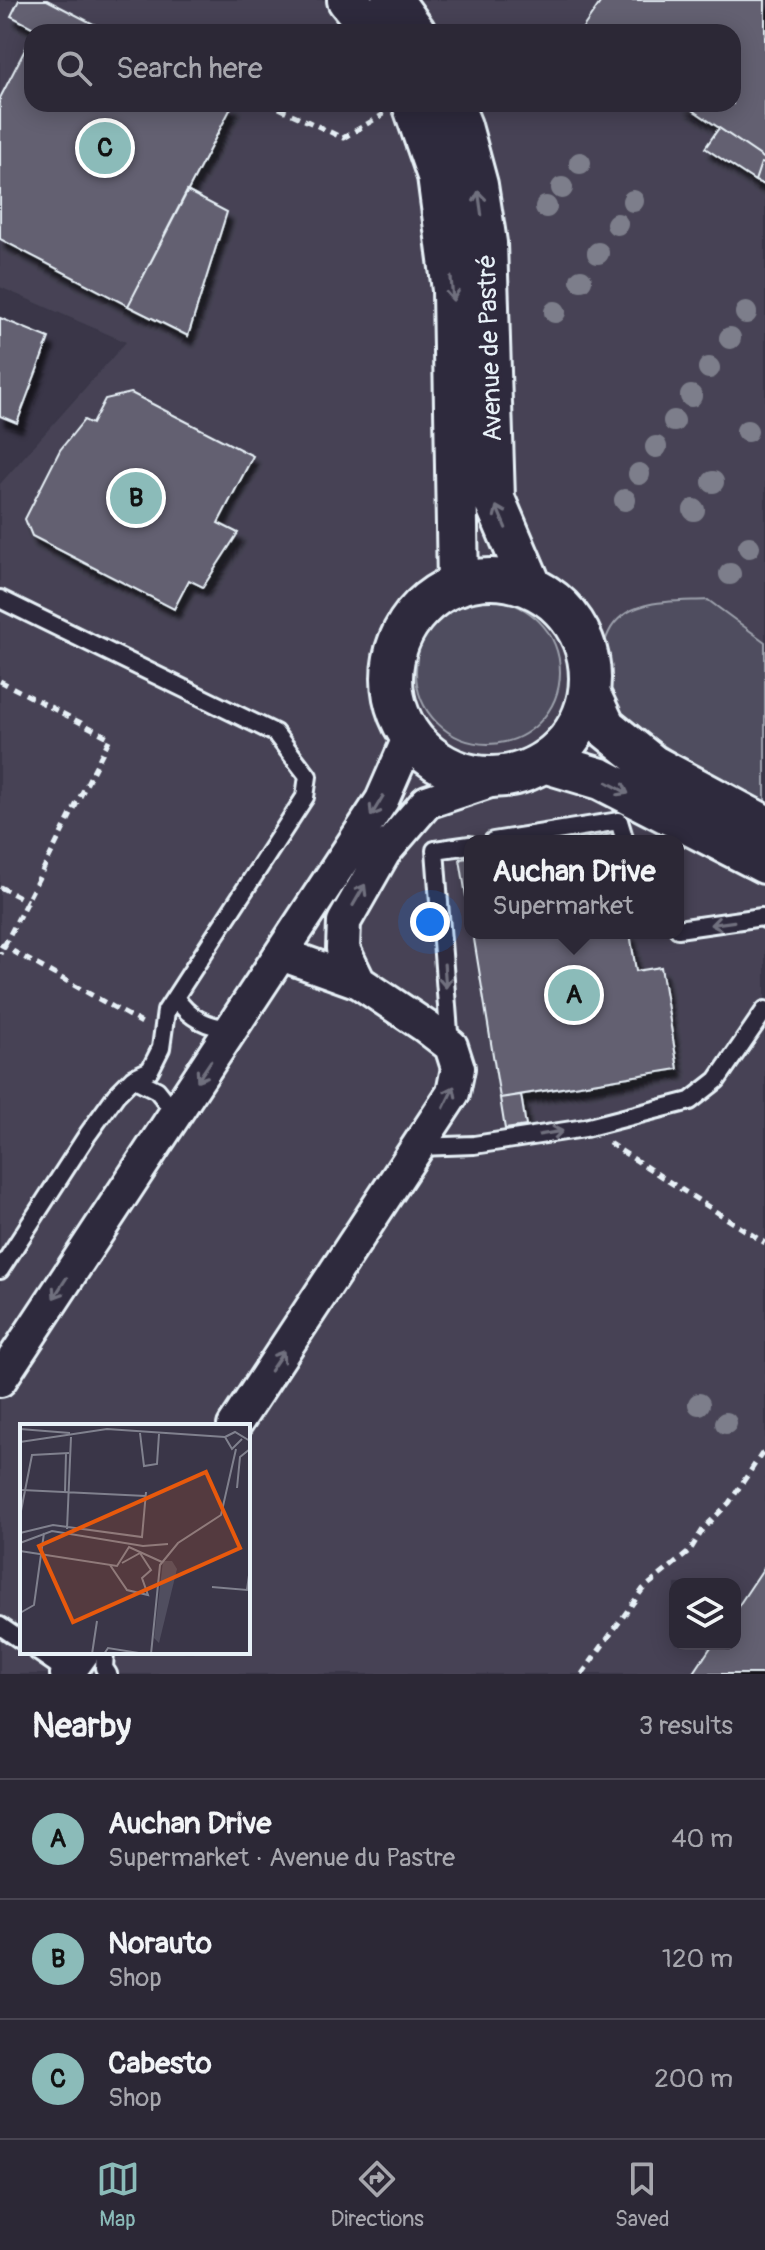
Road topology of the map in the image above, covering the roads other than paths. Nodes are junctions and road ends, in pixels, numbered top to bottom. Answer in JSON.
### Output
{"nodes":[{"id":1,"x":348,"y":0,"type":"edge"},
{"id":2,"x":392,"y":0,"type":"edge"},
{"id":3,"x":368,"y":24,"type":"edge"},
{"id":4,"x":409,"y":24,"type":"edge"},
{"id":5,"x":405,"y":112,"type":"edge"},
{"id":6,"x":455,"y":112,"type":"edge"},
{"id":7,"x":458,"y":585,"type":"junction"},
{"id":8,"x":532,"y":588,"type":"junction"},
{"id":9,"x":0,"y":599,"type":"edge"},
{"id":10,"x":589,"y":693,"type":"junction"},
{"id":11,"x":410,"y":736,"type":"junction"},
{"id":12,"x":544,"y":762,"type":"junction"},
{"id":13,"x":502,"y":777,"type":"junction"},
{"id":14,"x":765,"y":826,"type":"edge"},
{"id":15,"x":531,"y":835,"type":"edge"},
{"id":16,"x":623,"y":835,"type":"edge"},
{"id":17,"x":464,"y":846,"type":"edge"},
{"id":18,"x":765,"y":863,"type":"edge"},
{"id":19,"x":765,"y":919,"type":"edge"},
{"id":20,"x":684,"y":928,"type":"edge"},
{"id":21,"x":281,"y":954,"type":"junction"},
{"id":22,"x":359,"y":982,"type":"junction"},
{"id":23,"x":175,"y":997,"type":"junction"},
{"id":24,"x":765,"y":1010,"type":"edge"},
{"id":25,"x":232,"y":1028,"type":"junction"},
{"id":26,"x":451,"y":1046,"type":"junction"},
{"id":27,"x":133,"y":1078,"type":"junction"},
{"id":28,"x":176,"y":1114,"type":"junction"},
{"id":29,"x":418,"y":1147,"type":"junction"},
{"id":30,"x":0,"y":1270,"type":"edge"},
{"id":31,"x":0,"y":1380,"type":"edge"},
{"id":32,"x":235,"y":1424,"type":"edge"},
{"id":33,"x":0,"y":1626,"type":"edge"},
{"id":34,"x":0,"y":1638,"type":"edge"},
{"id":35,"x":20,"y":1641,"type":"edge"},
{"id":36,"x":20,"y":1642,"type":"edge"},
{"id":37,"x":42,"y":1654,"type":"edge"},
{"id":38,"x":105,"y":1654,"type":"edge"},
{"id":39,"x":72,"y":1668,"type":"edge"},
{"id":40,"x":108,"y":1674,"type":"edge"}],
"edges":[{"from":1,"to":3,"type":"street"},
{"from":2,"to":4,"type":"street"},
{"from":5,"to":7,"type":"street","name":"Avenue de Pastré","one_way":true},
{"from":8,"to":6,"type":"street","name":"Avenue de Pastré","one_way":true},
{"from":7,"to":8,"type":"street"},
{"from":7,"to":11,"type":"street"},
{"from":8,"to":10,"type":"street"},
{"from":9,"to":23,"type":"lane"},
{"from":10,"to":12,"type":"street"},
{"from":10,"to":14,"type":"street"},
{"from":11,"to":13,"type":"street"},
{"from":11,"to":21,"type":"street","one_way":true},
{"from":12,"to":13,"type":"street"},
{"from":12,"to":18,"type":"street","one_way":true},
{"from":22,"to":13,"type":"street","one_way":true},
{"from":15,"to":16,"type":"lane"},
{"from":17,"to":26,"type":"lane","one_way":true},
{"from":19,"to":20,"type":"lane","one_way":true},
{"from":21,"to":22,"type":"street"},
{"from":21,"to":25,"type":"street"},
{"from":22,"to":26,"type":"street"},
{"from":23,"to":25,"type":"lane"},
{"from":23,"to":27,"type":"lane"},
{"from":29,"to":24,"type":"lane","one_way":true},
{"from":25,"to":28,"type":"street","one_way":true},
{"from":29,"to":26,"type":"street","one_way":true},
{"from":27,"to":28,"type":"lane"},
{"from":27,"to":30,"type":"lane"},
{"from":28,"to":31,"type":"street","one_way":true},
{"from":32,"to":29,"type":"street","one_way":true},
{"from":33,"to":35,"type":"lane"},
{"from":34,"to":36,"type":"lane"},
{"from":37,"to":39,"type":"lane"},
{"from":38,"to":40,"type":"lane"}]}
